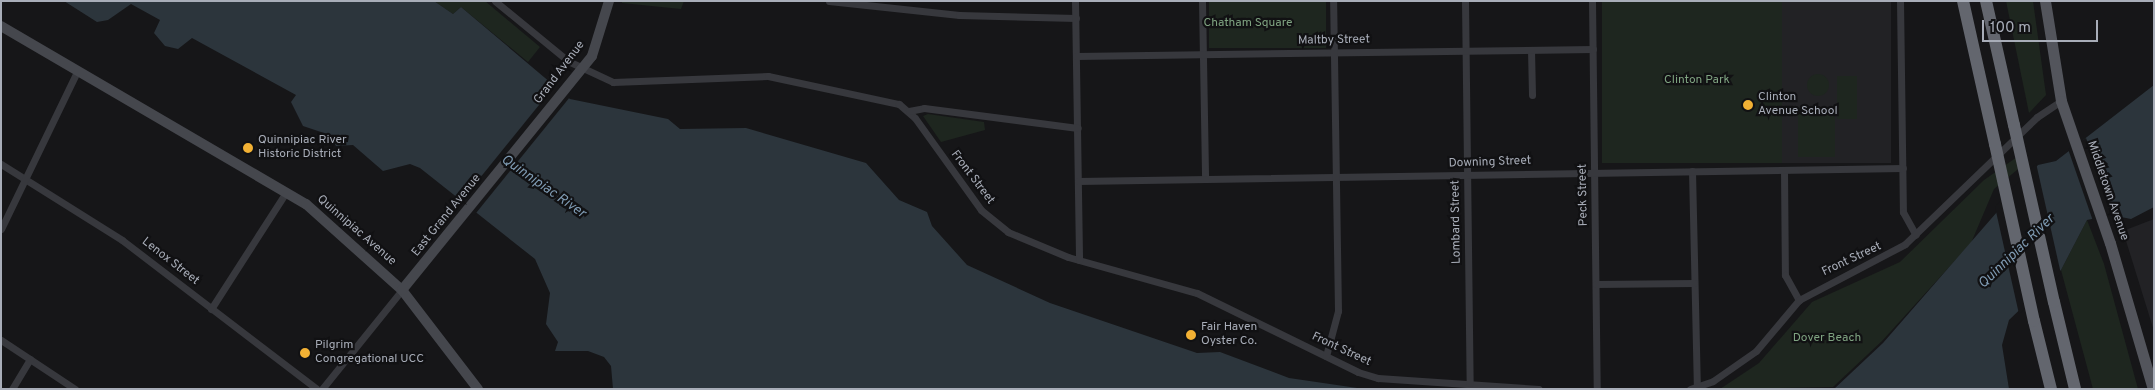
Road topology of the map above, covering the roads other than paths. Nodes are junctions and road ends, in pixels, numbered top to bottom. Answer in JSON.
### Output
{"nodes":[{"id":1,"x":495,"y":1,"type":"edge"},
{"id":2,"x":609,"y":1,"type":"edge"},
{"id":3,"x":830,"y":1,"type":"edge"},
{"id":4,"x":1075,"y":1,"type":"edge"},
{"id":5,"x":1202,"y":1,"type":"edge"},
{"id":6,"x":1333,"y":1,"type":"edge"},
{"id":7,"x":1465,"y":1,"type":"edge"},
{"id":8,"x":1592,"y":1,"type":"edge"},
{"id":9,"x":1900,"y":1,"type":"edge"},
{"id":10,"x":1963,"y":1,"type":"edge"},
{"id":11,"x":1986,"y":1,"type":"edge"},
{"id":12,"x":2045,"y":1,"type":"edge"},
{"id":13,"x":1076,"y":18,"type":"junction"},
{"id":14,"x":1,"y":26,"type":"edge"},
{"id":15,"x":1592,"y":49,"type":"junction"},
{"id":16,"x":1531,"y":50,"type":"junction"},
{"id":17,"x":1465,"y":51,"type":"junction"},
{"id":18,"x":1334,"y":52,"type":"junction"},
{"id":19,"x":1203,"y":54,"type":"junction"},
{"id":20,"x":1076,"y":56,"type":"junction"},
{"id":21,"x":582,"y":69,"type":"junction"},
{"id":22,"x":77,"y":72,"type":"junction"},
{"id":23,"x":1532,"y":95,"type":"dead end"},
{"id":24,"x":2061,"y":101,"type":"junction"},
{"id":25,"x":909,"y":111,"type":"junction"},
{"id":26,"x":1078,"y":128,"type":"junction"},
{"id":27,"x":516,"y":150,"type":"joint"},
{"id":28,"x":1,"y":164,"type":"edge"},
{"id":29,"x":1903,"y":168,"type":"junction"},
{"id":30,"x":1784,"y":170,"type":"junction"},
{"id":31,"x":1594,"y":171,"type":"junction"},
{"id":32,"x":1692,"y":171,"type":"junction"},
{"id":33,"x":1467,"y":175,"type":"junction"},
{"id":34,"x":1205,"y":178,"type":"junction"},
{"id":35,"x":1336,"y":178,"type":"junction"},
{"id":36,"x":25,"y":179,"type":"junction"},
{"id":37,"x":1078,"y":181,"type":"junction"},
{"id":38,"x":286,"y":192,"type":"junction"},
{"id":39,"x":1,"y":229,"type":"edge"},
{"id":40,"x":1916,"y":235,"type":"junction"},
{"id":41,"x":1079,"y":260,"type":"junction"},
{"id":42,"x":1694,"y":283,"type":"junction"},
{"id":43,"x":1596,"y":284,"type":"junction"},
{"id":44,"x":402,"y":290,"type":"junction"},
{"id":45,"x":1799,"y":300,"type":"junction"},
{"id":46,"x":211,"y":308,"type":"junction"},
{"id":47,"x":1,"y":340,"type":"edge"},
{"id":48,"x":1326,"y":356,"type":"junction"},
{"id":49,"x":30,"y":359,"type":"junction"},
{"id":50,"x":1470,"y":383,"type":"junction"},
{"id":51,"x":1694,"y":388,"type":"edge"},
{"id":52,"x":12,"y":389,"type":"edge"},
{"id":53,"x":75,"y":389,"type":"edge"},
{"id":54,"x":318,"y":389,"type":"edge"},
{"id":55,"x":322,"y":389,"type":"edge"},
{"id":56,"x":478,"y":389,"type":"edge"},
{"id":57,"x":1539,"y":389,"type":"edge"},
{"id":58,"x":1597,"y":389,"type":"edge"},
{"id":59,"x":2051,"y":389,"type":"edge"},
{"id":60,"x":2075,"y":389,"type":"edge"},
{"id":61,"x":2153,"y":389,"type":"edge"}],
"edges":[{"from":1,"to":21,"type":"street","name":"Front Street"},
{"from":2,"to":21,"type":"main road","name":"Grand Avenue"},
{"from":3,"to":13,"type":"street"},
{"from":4,"to":13,"type":"street"},
{"from":5,"to":19,"type":"street"},
{"from":6,"to":18,"type":"street"},
{"from":7,"to":17,"type":"street","name":"Lombard Street"},
{"from":8,"to":15,"type":"street","name":"Peck Street"},
{"from":9,"to":29,"type":"street"},
{"from":10,"to":59,"type":"highway","bridge":true},
{"from":11,"to":60,"type":"highway","bridge":true},
{"from":12,"to":24,"type":"main road","name":"Middletown Avenue"},
{"from":13,"to":20,"type":"street"},
{"from":14,"to":22,"type":"main road","name":"Quinnipiac Avenue"},
{"from":15,"to":16,"type":"street","name":"Maltby Street"},
{"from":15,"to":31,"type":"street","name":"Peck Street"},
{"from":16,"to":17,"type":"street","name":"Maltby Street"},
{"from":16,"to":23,"type":"street"},
{"from":17,"to":18,"type":"street","name":"Maltby Street"},
{"from":17,"to":33,"type":"street","name":"Lombard Street"},
{"from":18,"to":19,"type":"street","name":"Maltby Street"},
{"from":18,"to":35,"type":"street"},
{"from":19,"to":20,"type":"street","name":"Maltby Street"},
{"from":19,"to":34,"type":"street"},
{"from":20,"to":26,"type":"street"},
{"from":21,"to":25,"type":"street","name":"Front Street"},
{"from":21,"to":27,"type":"main road","name":"Grand Avenue"},
{"from":22,"to":36,"type":"street"},
{"from":22,"to":38,"type":"main road","name":"Quinnipiac Avenue"},
{"from":24,"to":40,"type":"street","name":"Front Street"},
{"from":24,"to":61,"type":"main road","name":"Middletown Avenue"},
{"from":25,"to":26,"type":"street"},
{"from":25,"to":41,"type":"street","name":"Front Street"},
{"from":26,"to":37,"type":"street"},
{"from":27,"to":44,"type":"main road","name":"East Grand Avenue"},
{"from":28,"to":36,"type":"street","name":"Lenox Street"},
{"from":29,"to":30,"type":"street","name":"Downing Street"},
{"from":29,"to":40,"type":"street"},
{"from":30,"to":32,"type":"street","name":"Downing Street"},
{"from":30,"to":45,"type":"street"},
{"from":31,"to":32,"type":"street","name":"Downing Street"},
{"from":31,"to":33,"type":"street","name":"Downing Street"},
{"from":31,"to":43,"type":"street","name":"Peck Street"},
{"from":32,"to":42,"type":"street"},
{"from":33,"to":35,"type":"street","name":"Downing Street"},
{"from":33,"to":50,"type":"street","name":"Lombard Street"},
{"from":34,"to":35,"type":"street","name":"Downing Street"},
{"from":34,"to":37,"type":"street","name":"Downing Street"},
{"from":35,"to":48,"type":"street"},
{"from":36,"to":39,"type":"street"},
{"from":36,"to":46,"type":"street","name":"Lenox Street"},
{"from":37,"to":41,"type":"street"},
{"from":38,"to":44,"type":"main road","name":"Quinnipiac Avenue"},
{"from":38,"to":46,"type":"street"},
{"from":40,"to":45,"type":"street","name":"Front Street"},
{"from":41,"to":48,"type":"street","name":"Front Street"},
{"from":42,"to":43,"type":"street"},
{"from":42,"to":51,"type":"street"},
{"from":43,"to":58,"type":"street","name":"Peck Street"},
{"from":44,"to":55,"type":"street","name":"East Grand Avenue"},
{"from":44,"to":56,"type":"main road","name":"Quinnipiac Avenue"},
{"from":45,"to":51,"type":"street","name":"Front Street"},
{"from":46,"to":54,"type":"street","name":"Lenox Street"},
{"from":47,"to":49,"type":"street"},
{"from":48,"to":50,"type":"street","name":"Front Street"},
{"from":49,"to":52,"type":"street"},
{"from":49,"to":53,"type":"street"},
{"from":50,"to":57,"type":"street","name":"Front Street"}]}
